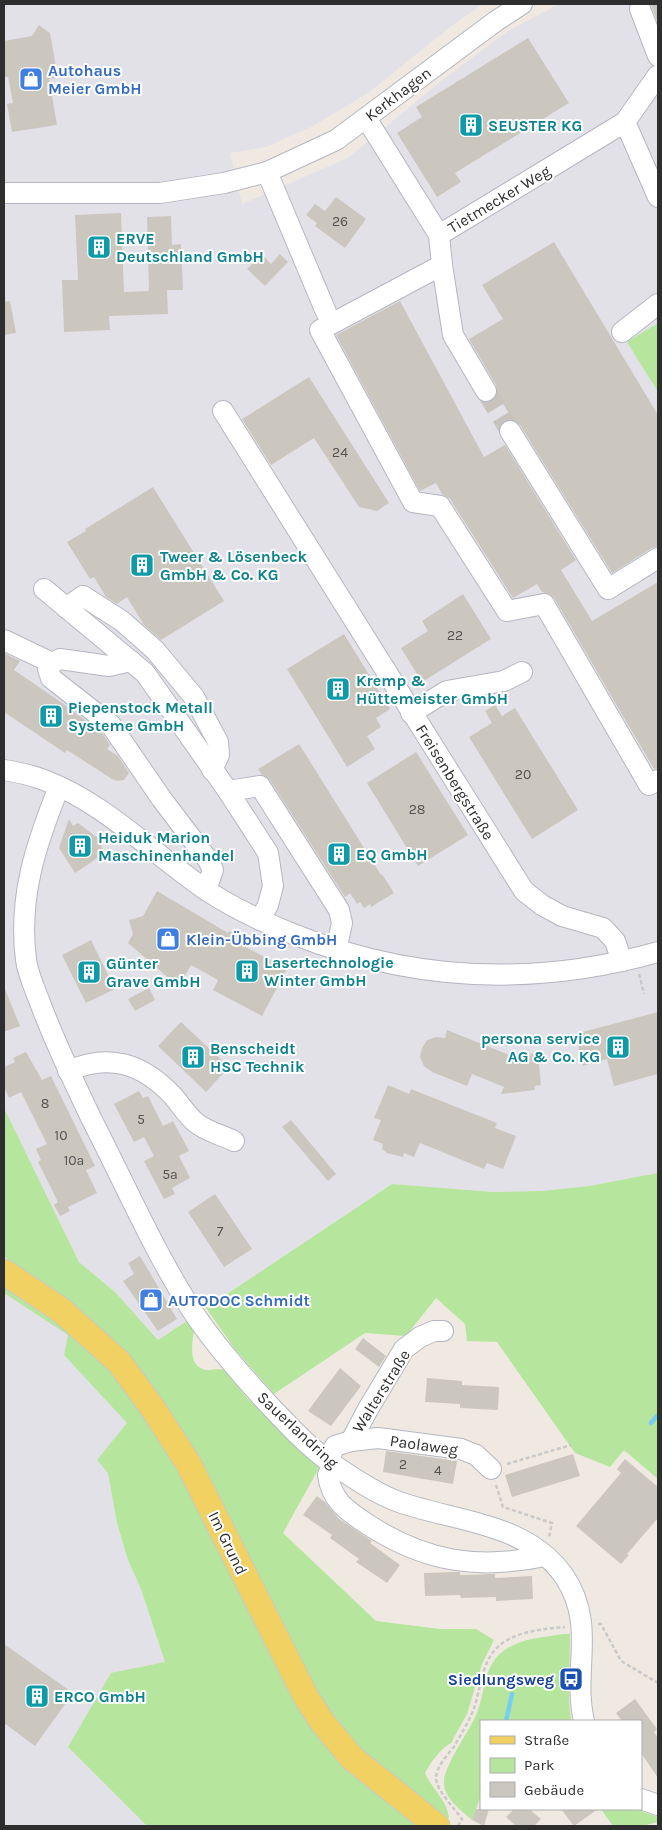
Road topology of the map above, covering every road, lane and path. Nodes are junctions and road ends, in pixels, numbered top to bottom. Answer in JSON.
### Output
{"nodes":[{"id":1,"x":522,"y":4,"type":"edge"},
{"id":2,"x":640,"y":10,"type":"dead end"},
{"id":3,"x":658,"y":56,"type":"edge"},
{"id":4,"x":658,"y":76,"type":"edge"},
{"id":5,"x":366,"y":118,"type":"junction"},
{"id":6,"x":625,"y":122,"type":"junction"},
{"id":7,"x":268,"y":172,"type":"junction"},
{"id":8,"x":4,"y":193,"type":"edge"},
{"id":9,"x":658,"y":197,"type":"edge"},
{"id":10,"x":439,"y":235,"type":"junction"},
{"id":11,"x":442,"y":265,"type":"junction"},
{"id":12,"x":658,"y":304,"type":"edge"},
{"id":13,"x":326,"y":312,"type":"dead end"},
{"id":14,"x":622,"y":332,"type":"dead end"},
{"id":15,"x":486,"y":391,"type":"tunnel mouth"},
{"id":16,"x":223,"y":411,"type":"dead end"},
{"id":17,"x":510,"y":430,"type":"tunnel mouth"},
{"id":18,"x":658,"y":558,"type":"edge"},
{"id":19,"x":44,"y":589,"type":"dead end"},
{"id":20,"x":66,"y":608,"type":"junction"},
{"id":21,"x":4,"y":640,"type":"edge"},
{"id":22,"x":131,"y":661,"type":"junction"},
{"id":23,"x":52,"y":663,"type":"junction"},
{"id":24,"x":522,"y":672,"type":"dead end"},
{"id":25,"x":411,"y":712,"type":"junction"},
{"id":26,"x":4,"y":770,"type":"edge"},
{"id":27,"x":212,"y":770,"type":"junction"},
{"id":28,"x":658,"y":780,"type":"edge"},
{"id":29,"x":60,"y":787,"type":"junction"},
{"id":30,"x":228,"y":792,"type":"junction"},
{"id":31,"x":206,"y":890,"type":"junction"},
{"id":32,"x":260,"y":920,"type":"junction"},
{"id":33,"x":336,"y":951,"type":"junction"},
{"id":34,"x":658,"y":952,"type":"edge"},
{"id":35,"x":628,"y":960,"type":"junction"},
{"id":36,"x":644,"y":994,"type":"dead end"},
{"id":37,"x":68,"y":1071,"type":"junction"},
{"id":38,"x":234,"y":1141,"type":"dead end"},
{"id":39,"x":4,"y":1272,"type":"edge"},
{"id":40,"x":443,"y":1331,"type":"dead end"},
{"id":41,"x":351,"y":1440,"type":"junction"},
{"id":42,"x":570,"y":1445,"type":"dead end"},
{"id":43,"x":331,"y":1463,"type":"junction"},
{"id":44,"x":491,"y":1469,"type":"junction"},
{"id":45,"x":545,"y":1556,"type":"junction"},
{"id":46,"x":582,"y":1626,"type":"junction"},
{"id":47,"x":658,"y":1683,"type":"edge"},
{"id":48,"x":584,"y":1720,"type":"edge"},
{"id":49,"x":642,"y":1799,"type":"edge"},
{"id":50,"x":658,"y":1805,"type":"edge"},
{"id":51,"x":437,"y":1826,"type":"edge"},
{"id":52,"x":458,"y":1826,"type":"edge"}],
"edges":[{"from":1,"to":5,"type":"street","name":"Kerkhagen"},
{"from":2,"to":3,"type":"street"},
{"from":4,"to":6,"type":"street"},
{"from":5,"to":7,"type":"street","name":"Kerkhagen"},
{"from":5,"to":10,"type":"street","name":"Tietmecker Weg"},
{"from":6,"to":9,"type":"street"},
{"from":6,"to":10,"type":"street","name":"Tietmecker Weg"},
{"from":7,"to":8,"type":"street","name":"Kerkhagen"},
{"from":7,"to":13,"type":"street"},
{"from":10,"to":11,"type":"street"},
{"from":11,"to":15,"type":"street"},
{"from":11,"to":28,"type":"street"},
{"from":12,"to":14,"type":"street"},
{"from":16,"to":25,"type":"street","name":"Freisenbergstraße"},
{"from":17,"to":18,"type":"street"},
{"from":19,"to":20,"type":"street"},
{"from":20,"to":22,"type":"street"},
{"from":20,"to":27,"type":"street"},
{"from":21,"to":23,"type":"street"},
{"from":22,"to":23,"type":"street"},
{"from":22,"to":27,"type":"street"},
{"from":23,"to":31,"type":"street"},
{"from":24,"to":25,"type":"street"},
{"from":25,"to":35,"type":"street","name":"Freisenbergstraße"},
{"from":26,"to":29,"type":"street"},
{"from":27,"to":30,"type":"street"},
{"from":29,"to":31,"type":"street"},
{"from":29,"to":37,"type":"street","name":"Sauerlandring"},
{"from":30,"to":32,"type":"street"},
{"from":30,"to":33,"type":"street"},
{"from":31,"to":32,"type":"street"},
{"from":32,"to":33,"type":"street"},
{"from":33,"to":35,"type":"street"},
{"from":34,"to":35,"type":"street"},
{"from":35,"to":36,"type":"path"},
{"from":37,"to":38,"type":"street"},
{"from":37,"to":43,"type":"street","name":"Sauerlandring"},
{"from":39,"to":51,"type":"main road","name":"Im Grund"},
{"from":40,"to":41,"type":"street","name":"Walterstraße"},
{"from":41,"to":43,"type":"street","name":"Walterstraße"},
{"from":41,"to":44,"type":"street","name":"Paolaweg"},
{"from":42,"to":44,"type":"path"},
{"from":43,"to":45,"type":"street","name":"Sauerlandring"},
{"from":43,"to":45,"type":"street"},
{"from":44,"to":45,"type":"path"},
{"from":45,"to":46,"type":"street","name":"Sauerlandring"},
{"from":46,"to":47,"type":"path"},
{"from":46,"to":48,"type":"street","name":"Sauerlandring"},
{"from":46,"to":52,"type":"path"},
{"from":49,"to":50,"type":"street"}]}
